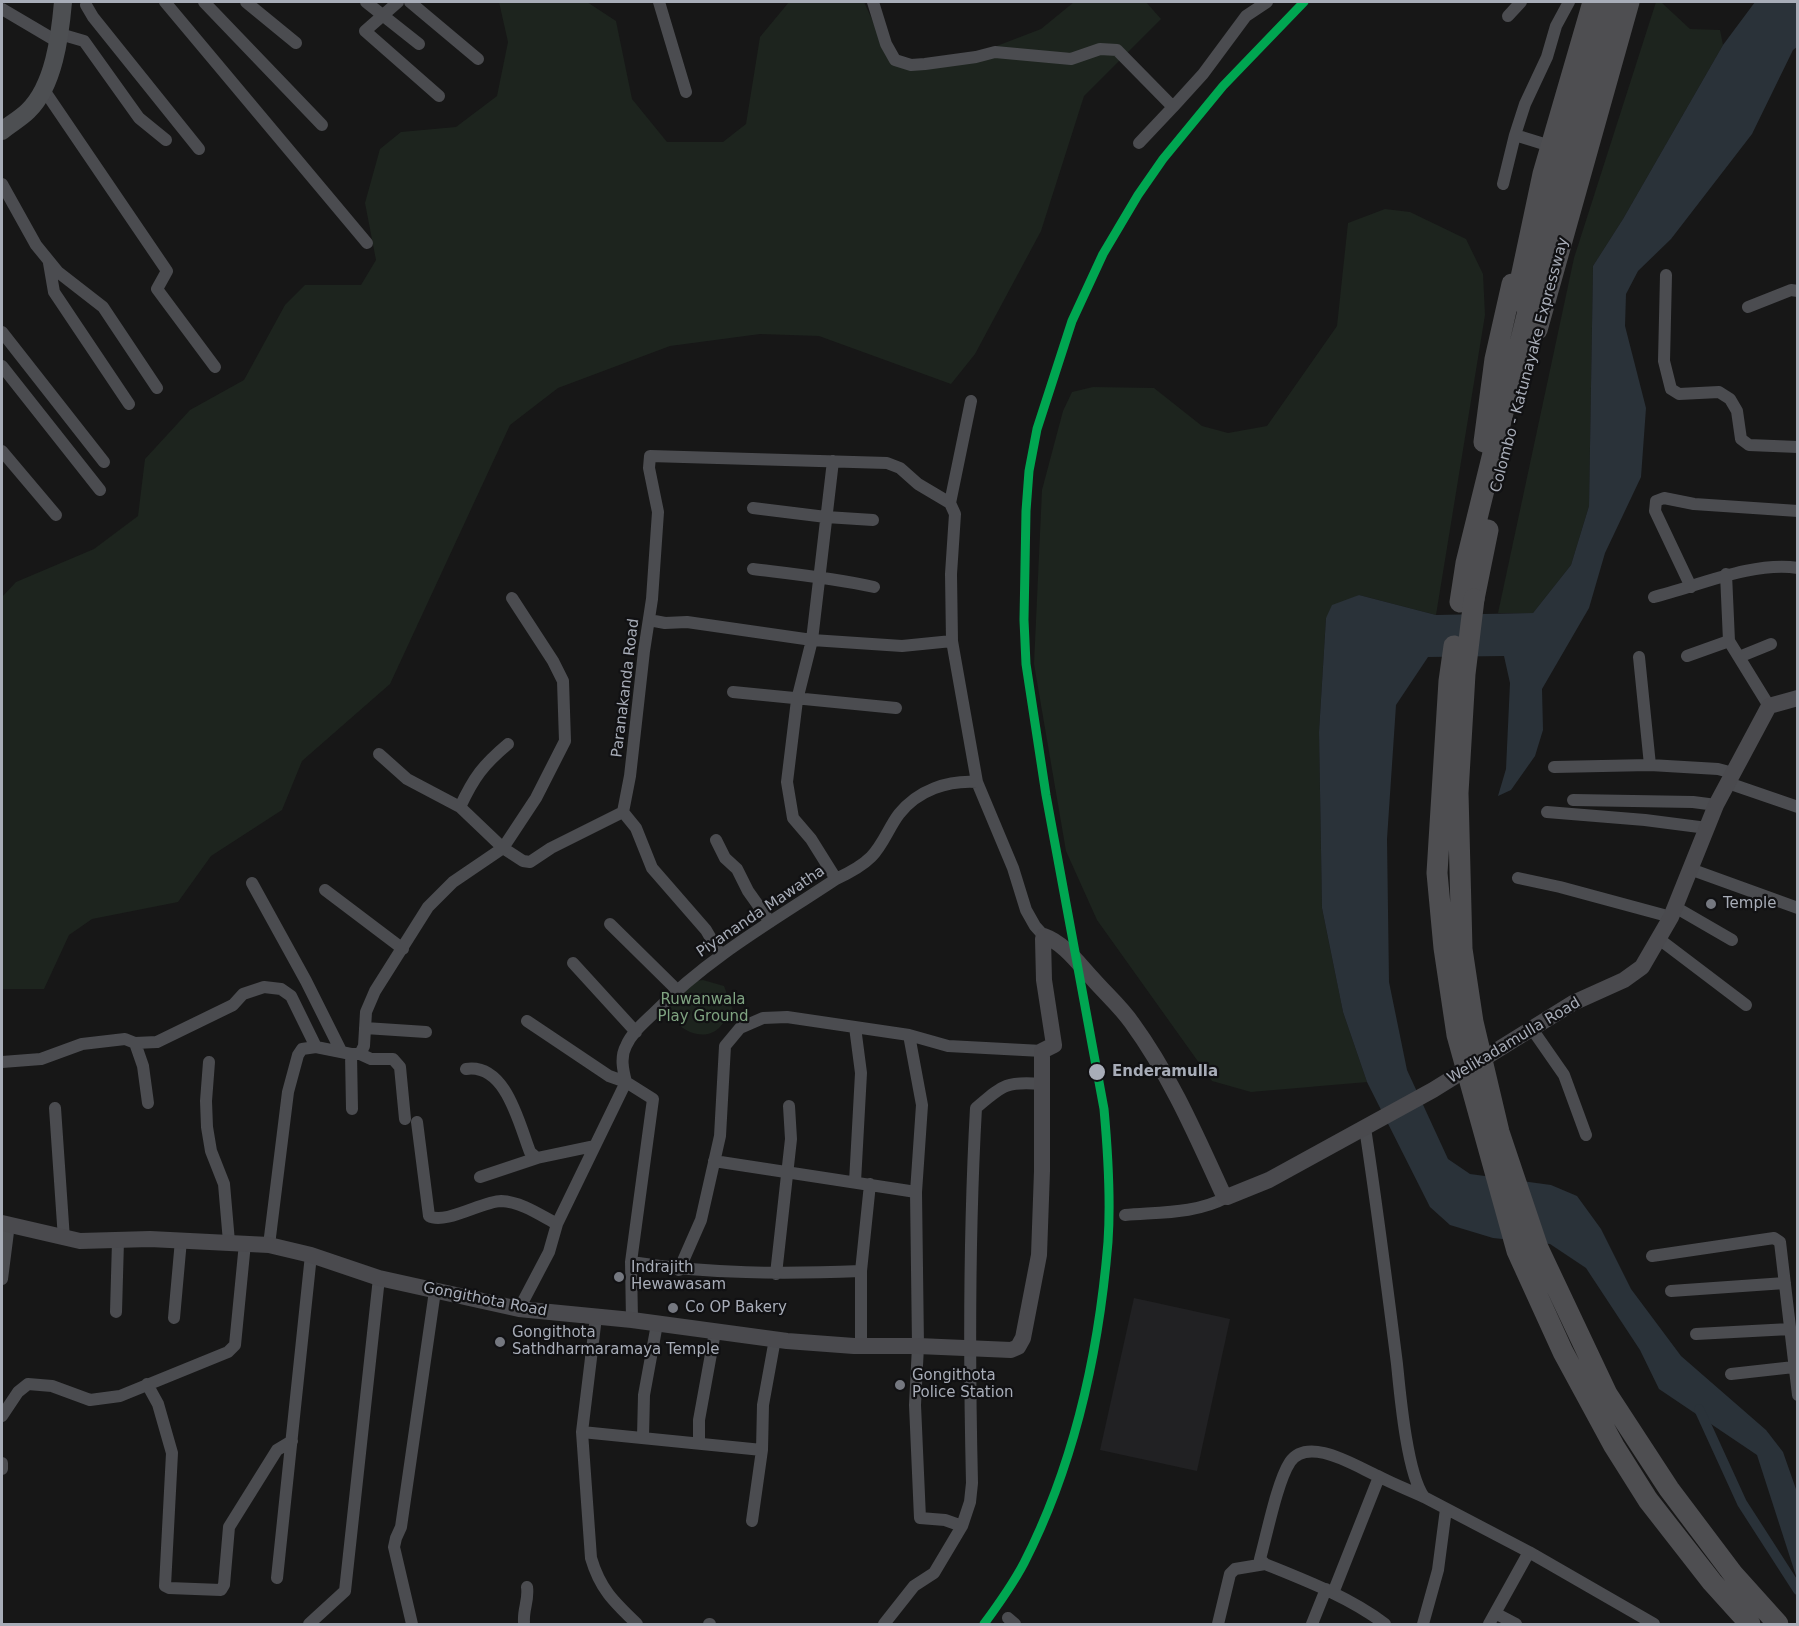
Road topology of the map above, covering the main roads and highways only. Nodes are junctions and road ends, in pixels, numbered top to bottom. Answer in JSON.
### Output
{"nodes":[{"id":1,"x":1586,"y":2,"type":"edge"},
{"id":2,"x":1593,"y":2,"type":"edge"},
{"id":3,"x":1602,"y":2,"type":"edge"},
{"id":4,"x":1608,"y":2,"type":"edge"},
{"id":5,"x":1629,"y":2,"type":"edge"},
{"id":6,"x":63,"y":4,"type":"edge"},
{"id":7,"x":2,"y":131,"type":"edge"},
{"id":8,"x":1480,"y":466,"type":"junction"},
{"id":9,"x":1473,"y":519,"type":"junction"},
{"id":10,"x":1466,"y":563,"type":"junction"},
{"id":11,"x":1467,"y":600,"type":"junction"},
{"id":12,"x":1750,"y":1624,"type":"edge"},
{"id":13,"x":1778,"y":1624,"type":"edge"}],
"edges":[{"from":1,"to":8,"type":"highway"},
{"from":2,"to":8,"type":"highway"},
{"from":3,"to":9,"type":"highway"},
{"from":4,"to":10,"type":"highway","name":"Colombo - Katunayake Expressway"},
{"from":5,"to":11,"type":"highway","name":"Colombo - Katunayake Expressway"},
{"from":6,"to":7,"type":"main road"},
{"from":8,"to":9,"type":"highway"},
{"from":9,"to":10,"type":"highway"},
{"from":10,"to":11,"type":"highway","name":"Colombo - Katunayake Expressway"},
{"from":11,"to":12,"type":"highway","name":"Colombo - Katunayake Expressway","bridge":true},
{"from":11,"to":13,"type":"highway","name":"Colombo - Katunayake Expressway","bridge":true}]}
